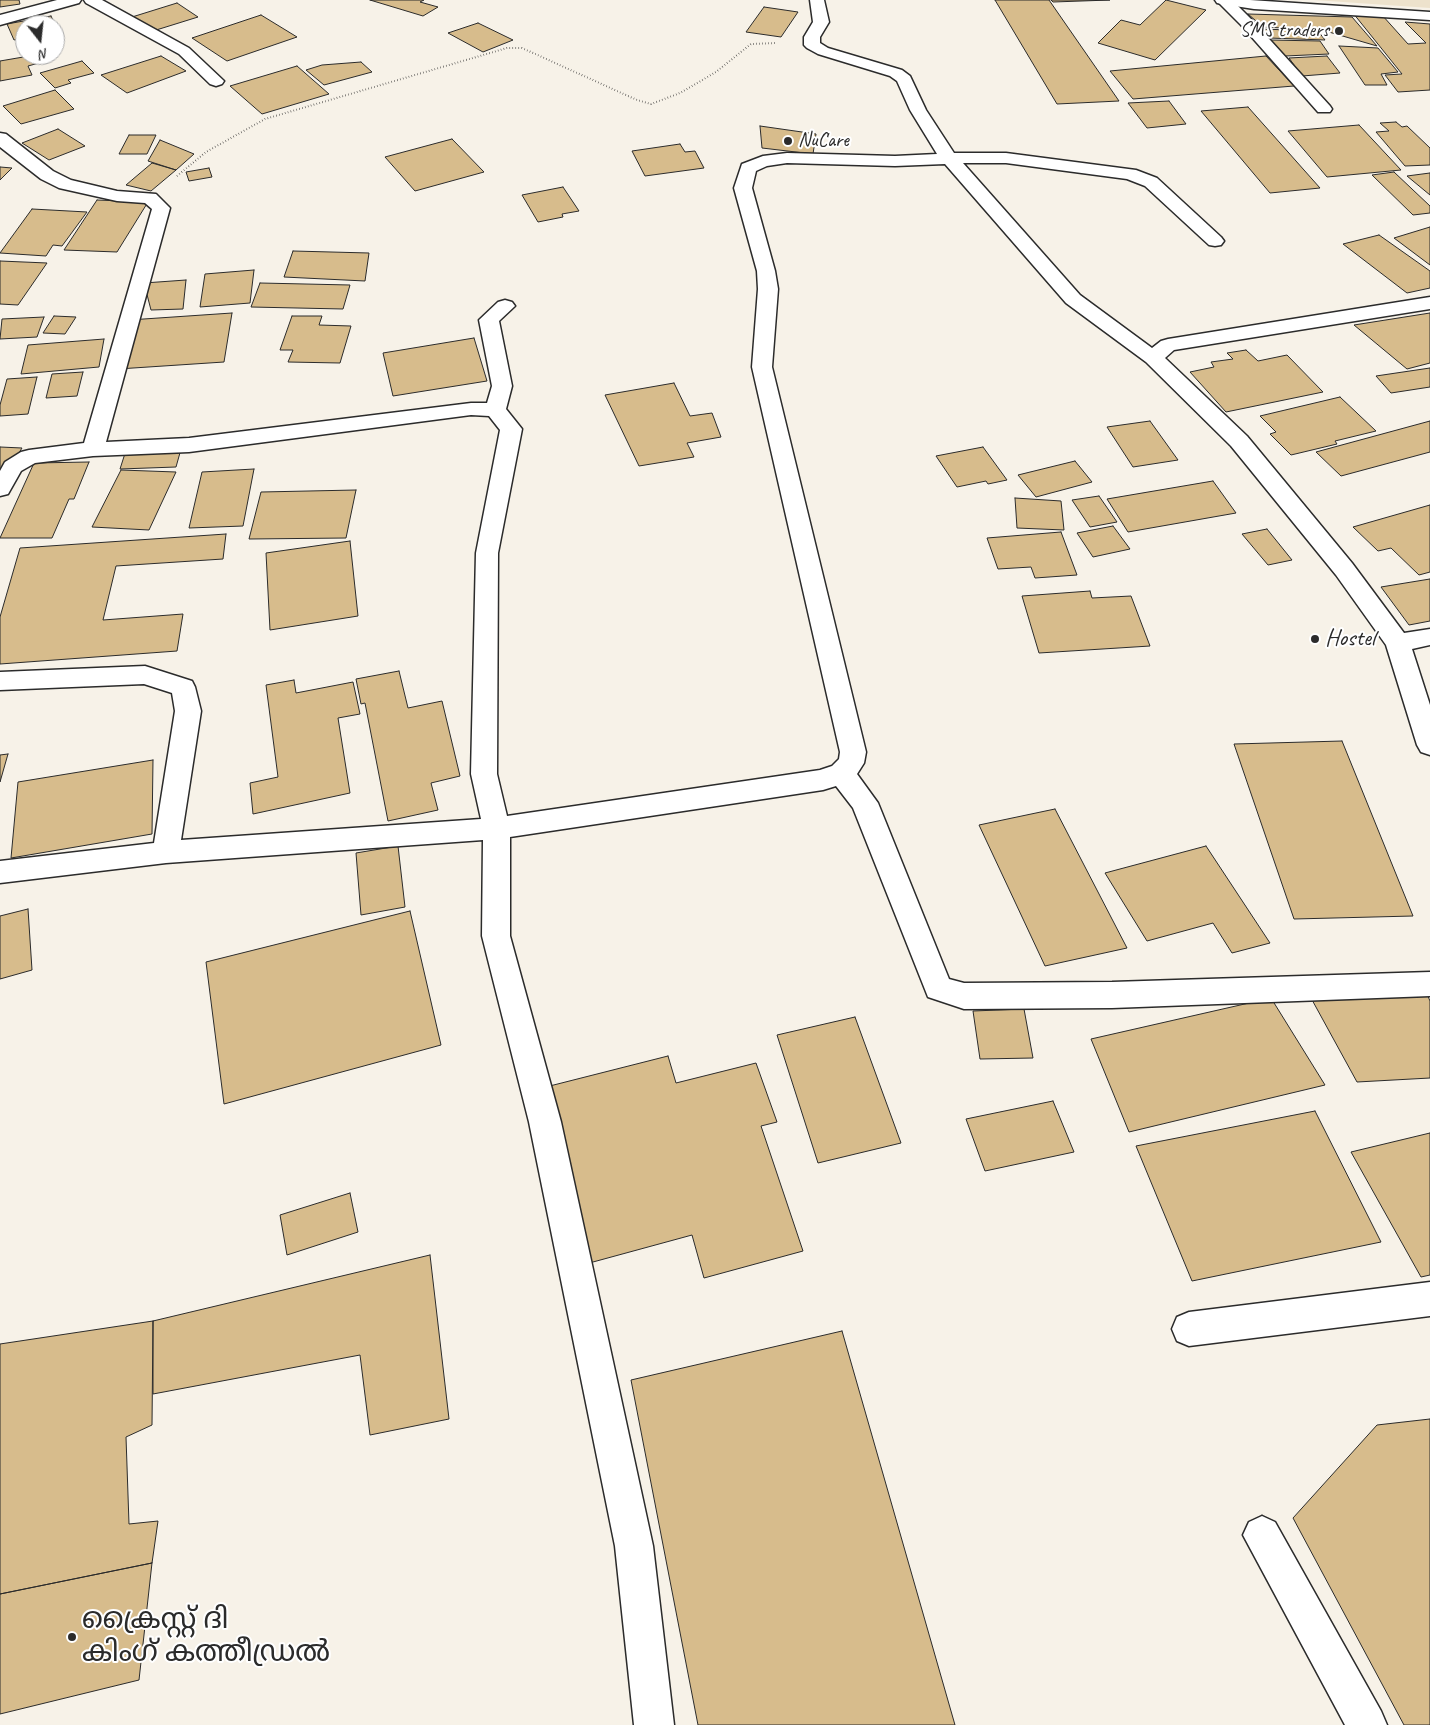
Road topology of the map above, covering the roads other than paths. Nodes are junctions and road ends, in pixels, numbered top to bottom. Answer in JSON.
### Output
{"nodes":[{"id":1,"x":74,"y":0,"type":"edge"},
{"id":2,"x":90,"y":0,"type":"edge"},
{"id":3,"x":817,"y":0,"type":"edge"},
{"id":4,"x":1223,"y":0,"type":"edge"},
{"id":5,"x":1430,"y":16,"type":"edge"},
{"id":6,"x":0,"y":20,"type":"edge"},
{"id":7,"x":216,"y":81,"type":"dead end"},
{"id":8,"x":1324,"y":109,"type":"dead end"},
{"id":9,"x":0,"y":138,"type":"edge"},
{"id":10,"x":948,"y":157,"type":"junction"},
{"id":11,"x":1215,"y":241,"type":"dead end"},
{"id":12,"x":1430,"y":303,"type":"edge"},
{"id":13,"x":506,"y":306,"type":"dead end"},
{"id":14,"x":1153,"y":358,"type":"junction"},
{"id":15,"x":495,"y":410,"type":"junction"},
{"id":16,"x":92,"y":449,"type":"junction"},
{"id":17,"x":0,"y":489,"type":"edge"},
{"id":18,"x":1430,"y":637,"type":"edge"},
{"id":19,"x":1398,"y":643,"type":"junction"},
{"id":20,"x":0,"y":681,"type":"edge"},
{"id":21,"x":1430,"y":745,"type":"edge"},
{"id":22,"x":841,"y":773,"type":"junction"},
{"id":23,"x":497,"y":828,"type":"junction"},
{"id":24,"x":166,"y":852,"type":"junction"},
{"id":25,"x":0,"y":872,"type":"edge"},
{"id":26,"x":1430,"y":984,"type":"edge"},
{"id":27,"x":1430,"y":1299,"type":"edge"},
{"id":28,"x":1189,"y":1329,"type":"dead end"},
{"id":29,"x":1262,"y":1535,"type":"dead end"},
{"id":30,"x":654,"y":1725,"type":"edge"},
{"id":31,"x":1367,"y":1725,"type":"edge"}],
"edges":[{"from":1,"to":6,"type":"street"},
{"from":2,"to":7,"type":"street"},
{"from":3,"to":10,"type":"street"},
{"from":4,"to":5,"type":"street"},
{"from":4,"to":8,"type":"street"},
{"from":9,"to":16,"type":"street"},
{"from":10,"to":11,"type":"street"},
{"from":10,"to":14,"type":"street"},
{"from":10,"to":22,"type":"street"},
{"from":12,"to":14,"type":"street"},
{"from":13,"to":15,"type":"street"},
{"from":14,"to":19,"type":"street"},
{"from":15,"to":16,"type":"street"},
{"from":15,"to":23,"type":"street"},
{"from":16,"to":17,"type":"street"},
{"from":18,"to":19,"type":"street"},
{"from":19,"to":21,"type":"street"},
{"from":20,"to":24,"type":"street"},
{"from":22,"to":23,"type":"street"},
{"from":22,"to":26,"type":"street"},
{"from":23,"to":24,"type":"street"},
{"from":23,"to":30,"type":"street"},
{"from":24,"to":25,"type":"street"},
{"from":27,"to":28,"type":"street"},
{"from":29,"to":31,"type":"street"}]}
